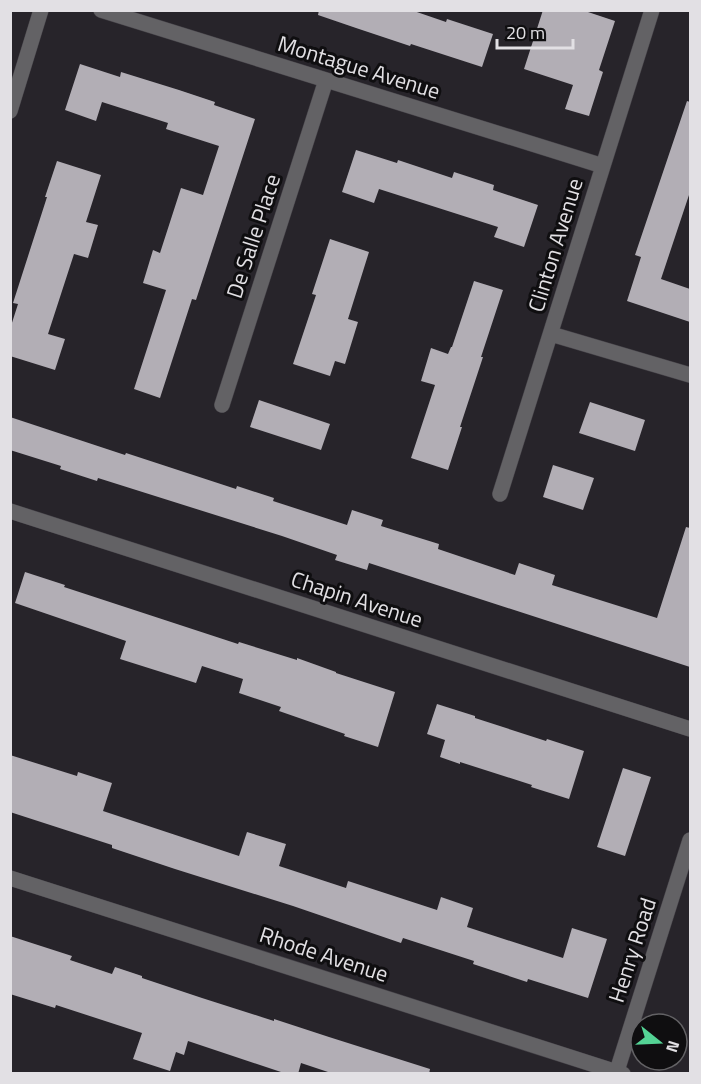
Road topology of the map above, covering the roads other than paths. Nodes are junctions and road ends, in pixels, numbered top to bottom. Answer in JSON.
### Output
{"nodes":[{"id":1,"x":41,"y":10,"type":"edge"},
{"id":2,"x":102,"y":10,"type":"edge"},
{"id":3,"x":652,"y":10,"type":"edge"},
{"id":4,"x":326,"y":80,"type":"junction"},
{"id":5,"x":10,"y":111,"type":"edge"},
{"id":6,"x":603,"y":166,"type":"junction"},
{"id":7,"x":551,"y":334,"type":"junction"},
{"id":8,"x":690,"y":375,"type":"edge"},
{"id":9,"x":222,"y":405,"type":"dead end"},
{"id":10,"x":501,"y":494,"type":"dead end"},
{"id":11,"x":10,"y":511,"type":"edge"},
{"id":12,"x":690,"y":729,"type":"edge"},
{"id":13,"x":690,"y":840,"type":"edge"},
{"id":14,"x":10,"y":878,"type":"edge"},
{"id":15,"x":619,"y":1073,"type":"edge"}],
"edges":[{"from":1,"to":5,"type":"street"},
{"from":2,"to":4,"type":"street","name":"Montague Avenue"},
{"from":3,"to":6,"type":"street","name":"Clinton Avenue"},
{"from":4,"to":6,"type":"street","name":"Montague Avenue"},
{"from":4,"to":9,"type":"street","name":"De Salle Place"},
{"from":6,"to":7,"type":"street","name":"Clinton Avenue"},
{"from":7,"to":8,"type":"street"},
{"from":7,"to":10,"type":"street","name":"Clinton Avenue"},
{"from":11,"to":12,"type":"street","name":"Chapin Avenue"},
{"from":13,"to":15,"type":"street","name":"Henry Road"},
{"from":14,"to":15,"type":"street","name":"Rhode Avenue"}]}
